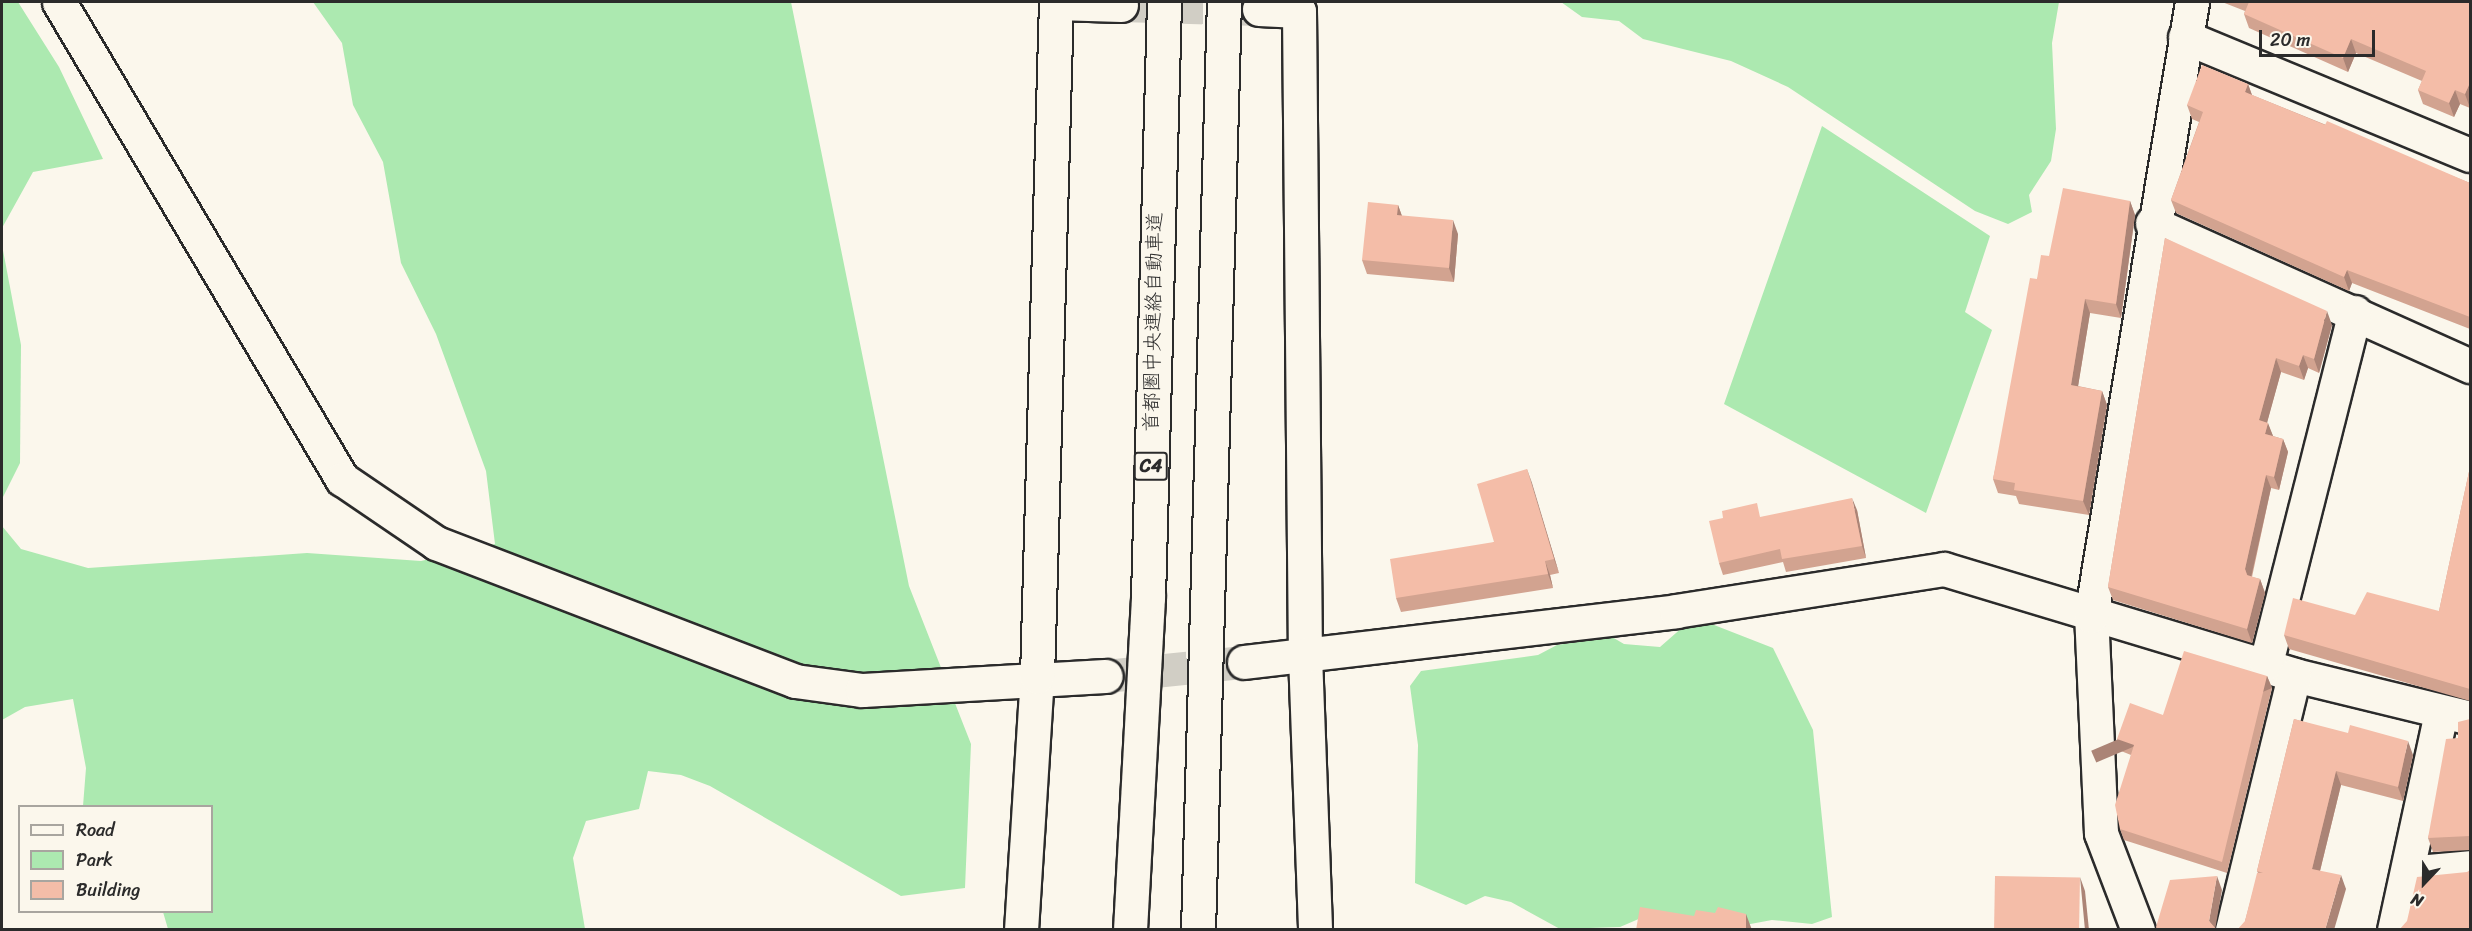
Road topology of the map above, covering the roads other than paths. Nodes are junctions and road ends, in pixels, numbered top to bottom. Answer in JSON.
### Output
{"nodes":[{"id":1,"x":59,"y":2,"type":"edge"},
{"id":2,"x":1056,"y":2,"type":"edge"},
{"id":3,"x":1164,"y":2,"type":"edge"},
{"id":4,"x":1224,"y":2,"type":"edge"},
{"id":5,"x":2192,"y":2,"type":"edge"},
{"id":6,"x":1121,"y":5,"type":"dead end"},
{"id":7,"x":1259,"y":9,"type":"tunnel mouth"},
{"id":8,"x":2185,"y":37,"type":"junction"},
{"id":9,"x":2470,"y":155,"type":"edge"},
{"id":10,"x":2152,"y":223,"type":"junction"},
{"id":11,"x":2355,"y":312,"type":"junction"},
{"id":12,"x":2470,"y":366,"type":"edge"},
{"id":13,"x":2091,"y":616,"type":"junction"},
{"id":14,"x":1305,"y":655,"type":"junction"},
{"id":15,"x":1244,"y":662,"type":"tunnel mouth"},
{"id":16,"x":2280,"y":669,"type":"junction"},
{"id":17,"x":1106,"y":676,"type":"tunnel mouth"},
{"id":18,"x":1037,"y":678,"type":"junction"},
{"id":19,"x":2456,"y":715,"type":"edge"},
{"id":20,"x":2470,"y":867,"type":"edge"},
{"id":21,"x":2407,"y":873,"type":"junction"},
{"id":22,"x":1021,"y":930,"type":"edge"},
{"id":23,"x":1130,"y":930,"type":"edge"},
{"id":24,"x":1198,"y":930,"type":"edge"},
{"id":25,"x":1315,"y":930,"type":"edge"},
{"id":26,"x":2138,"y":930,"type":"edge"},
{"id":27,"x":2232,"y":930,"type":"edge"},
{"id":28,"x":2394,"y":930,"type":"edge"}],
"edges":[{"from":1,"to":18,"type":"main road"},
{"from":2,"to":6,"type":"main road"},
{"from":2,"to":18,"type":"main road"},
{"from":3,"to":23,"type":"main road","name":"首都圏中央連絡自動車道","number":"C4"},
{"from":4,"to":24,"type":"main road"},
{"from":5,"to":8,"type":"main road"},
{"from":7,"to":14,"type":"main road"},
{"from":8,"to":9,"type":"main road"},
{"from":8,"to":10,"type":"main road"},
{"from":10,"to":11,"type":"main road"},
{"from":10,"to":13,"type":"main road"},
{"from":11,"to":12,"type":"main road"},
{"from":11,"to":16,"type":"main road"},
{"from":13,"to":14,"type":"main road"},
{"from":13,"to":16,"type":"main road"},
{"from":13,"to":26,"type":"main road"},
{"from":14,"to":15,"type":"main road"},
{"from":14,"to":25,"type":"main road"},
{"from":16,"to":19,"type":"main road"},
{"from":16,"to":27,"type":"main road"},
{"from":17,"to":18,"type":"main road"},
{"from":18,"to":22,"type":"main road"},
{"from":19,"to":21,"type":"main road"},
{"from":20,"to":21,"type":"main road"},
{"from":21,"to":28,"type":"main road"}]}
